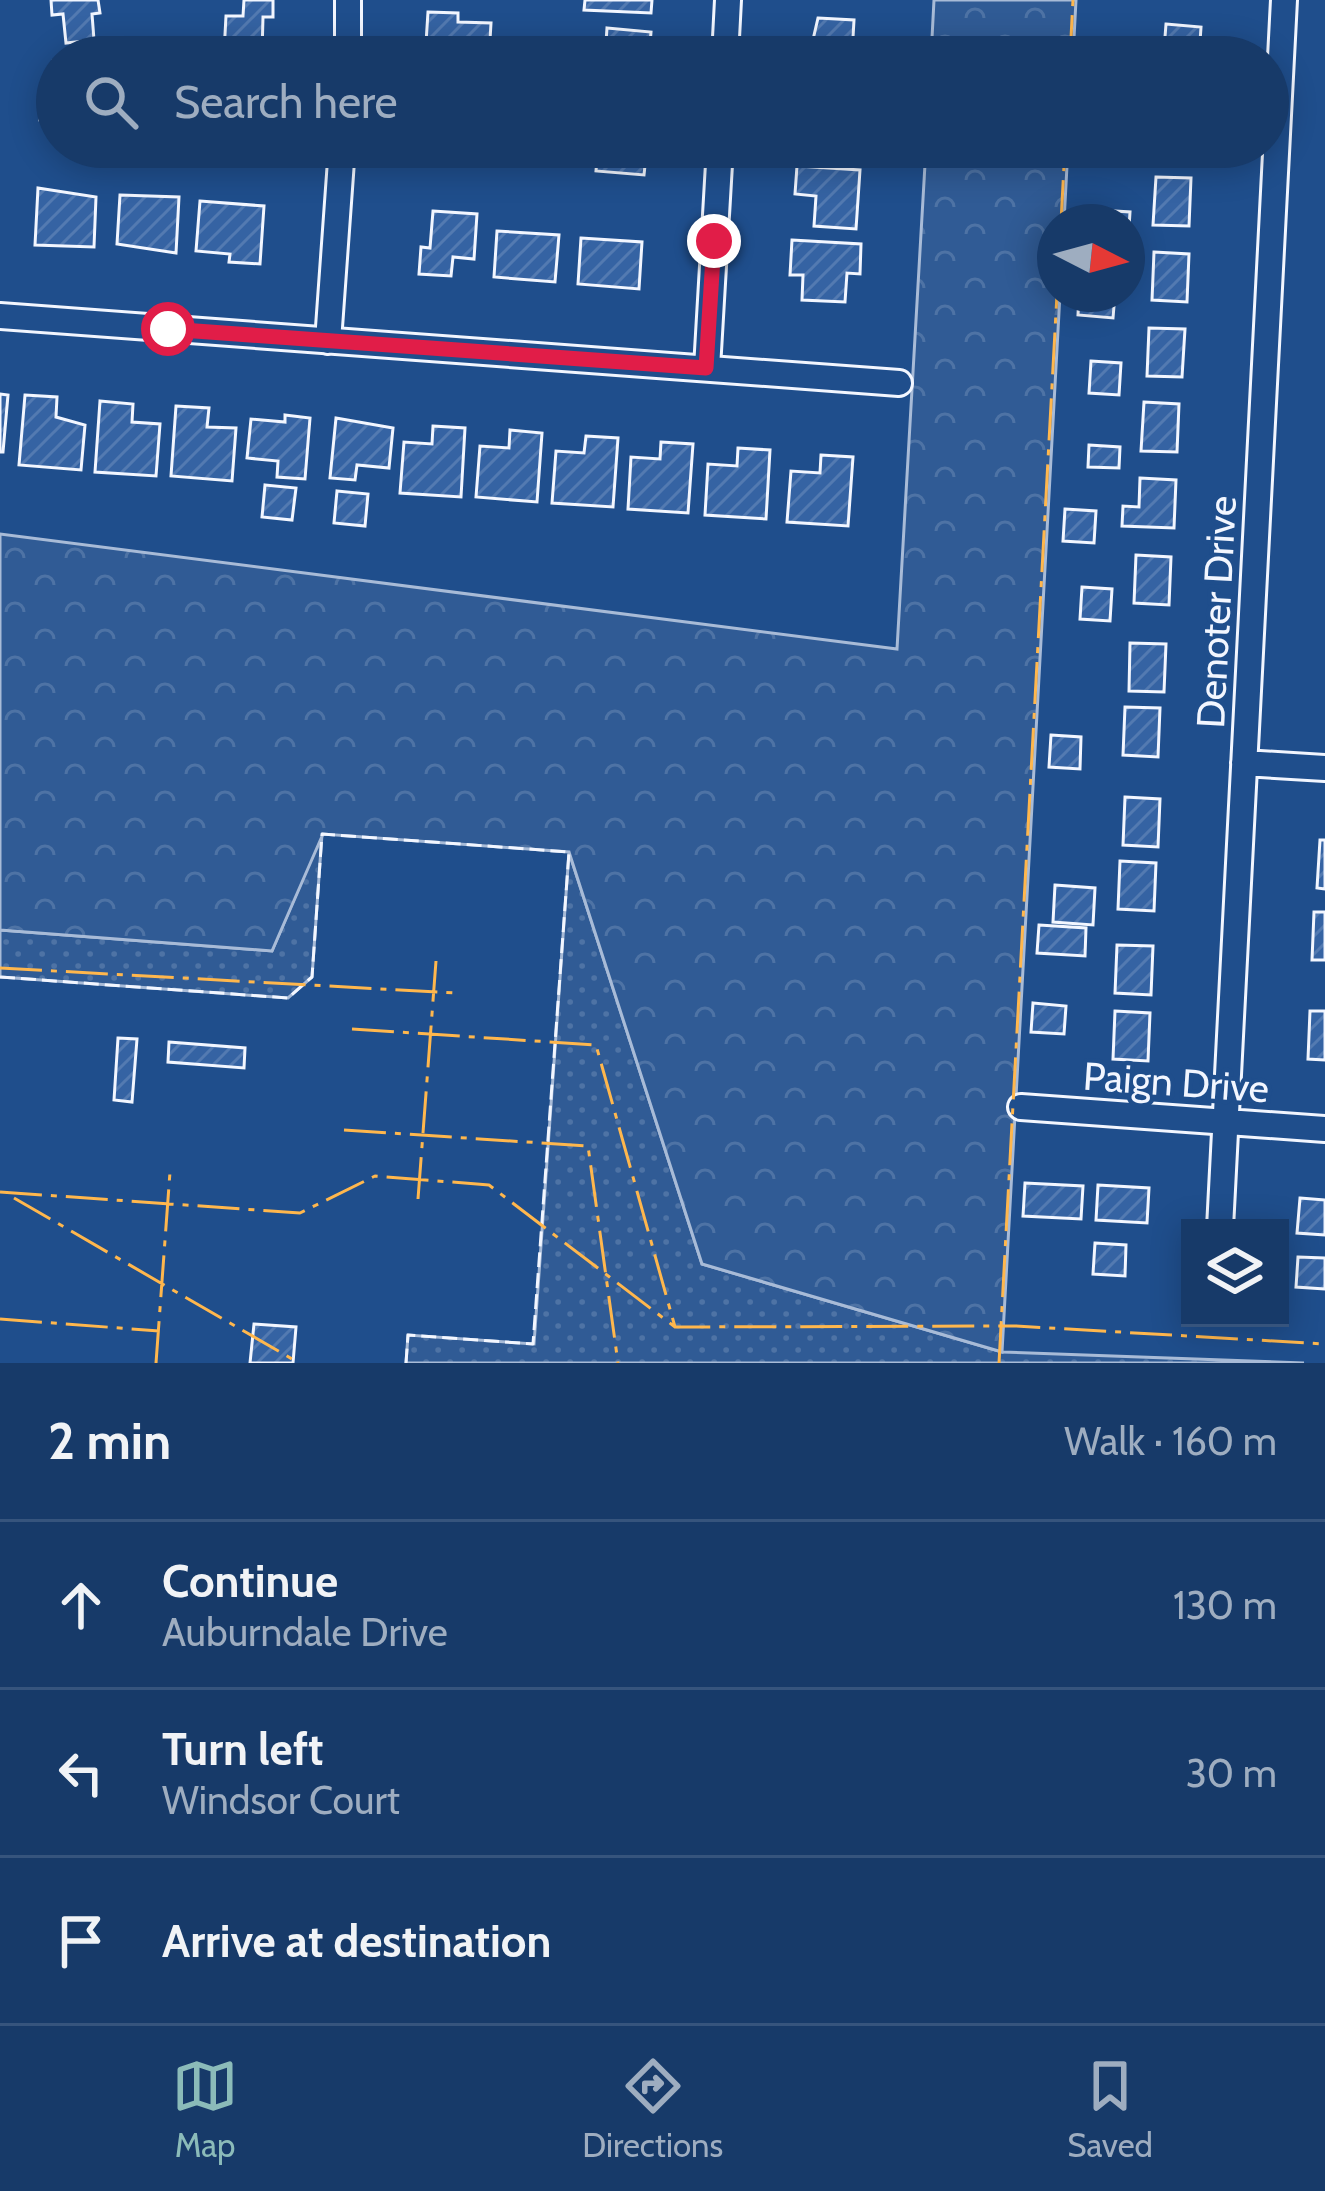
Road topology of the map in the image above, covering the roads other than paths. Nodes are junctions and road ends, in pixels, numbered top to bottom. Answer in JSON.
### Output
{"nodes":[{"id":1,"x":348,"y":0,"type":"edge"},
{"id":2,"x":728,"y":0,"type":"edge"},
{"id":3,"x":1284,"y":0,"type":"edge"},
{"id":4,"x":348,"y":36,"type":"edge"},
{"id":5,"x":726,"y":36,"type":"edge"},
{"id":6,"x":1282,"y":36,"type":"edge"},
{"id":7,"x":340,"y":168,"type":"edge"},
{"id":8,"x":719,"y":168,"type":"edge"},
{"id":9,"x":1275,"y":168,"type":"edge"},
{"id":10,"x":0,"y":316,"type":"edge"},
{"id":11,"x":328,"y":341,"type":"junction"},
{"id":12,"x":706,"y":368,"type":"junction"},
{"id":13,"x":899,"y":382,"type":"dead end"},
{"id":14,"x":1244,"y":763,"type":"junction"},
{"id":15,"x":1325,"y":768,"type":"edge"},
{"id":16,"x":1021,"y":1107,"type":"dead end"},
{"id":17,"x":1225,"y":1122,"type":"junction"},
{"id":18,"x":1325,"y":1129,"type":"edge"},
{"id":19,"x":1220,"y":1219,"type":"edge"}],
"edges":[{"from":1,"to":4,"type":"street"},
{"from":2,"to":5,"type":"street"},
{"from":3,"to":6,"type":"street","name":"Denoter Drive"},
{"from":7,"to":11,"type":"street"},
{"from":8,"to":12,"type":"street"},
{"from":9,"to":14,"type":"street","name":"Denoter Drive"},
{"from":10,"to":11,"type":"street"},
{"from":11,"to":12,"type":"street"},
{"from":12,"to":13,"type":"street"},
{"from":14,"to":15,"type":"street"},
{"from":14,"to":17,"type":"street","name":"Denoter Drive"},
{"from":16,"to":17,"type":"street","name":"Paign Drive"},
{"from":17,"to":18,"type":"street","name":"Paign Drive"},
{"from":17,"to":19,"type":"street","name":"Denoter Drive"}]}
